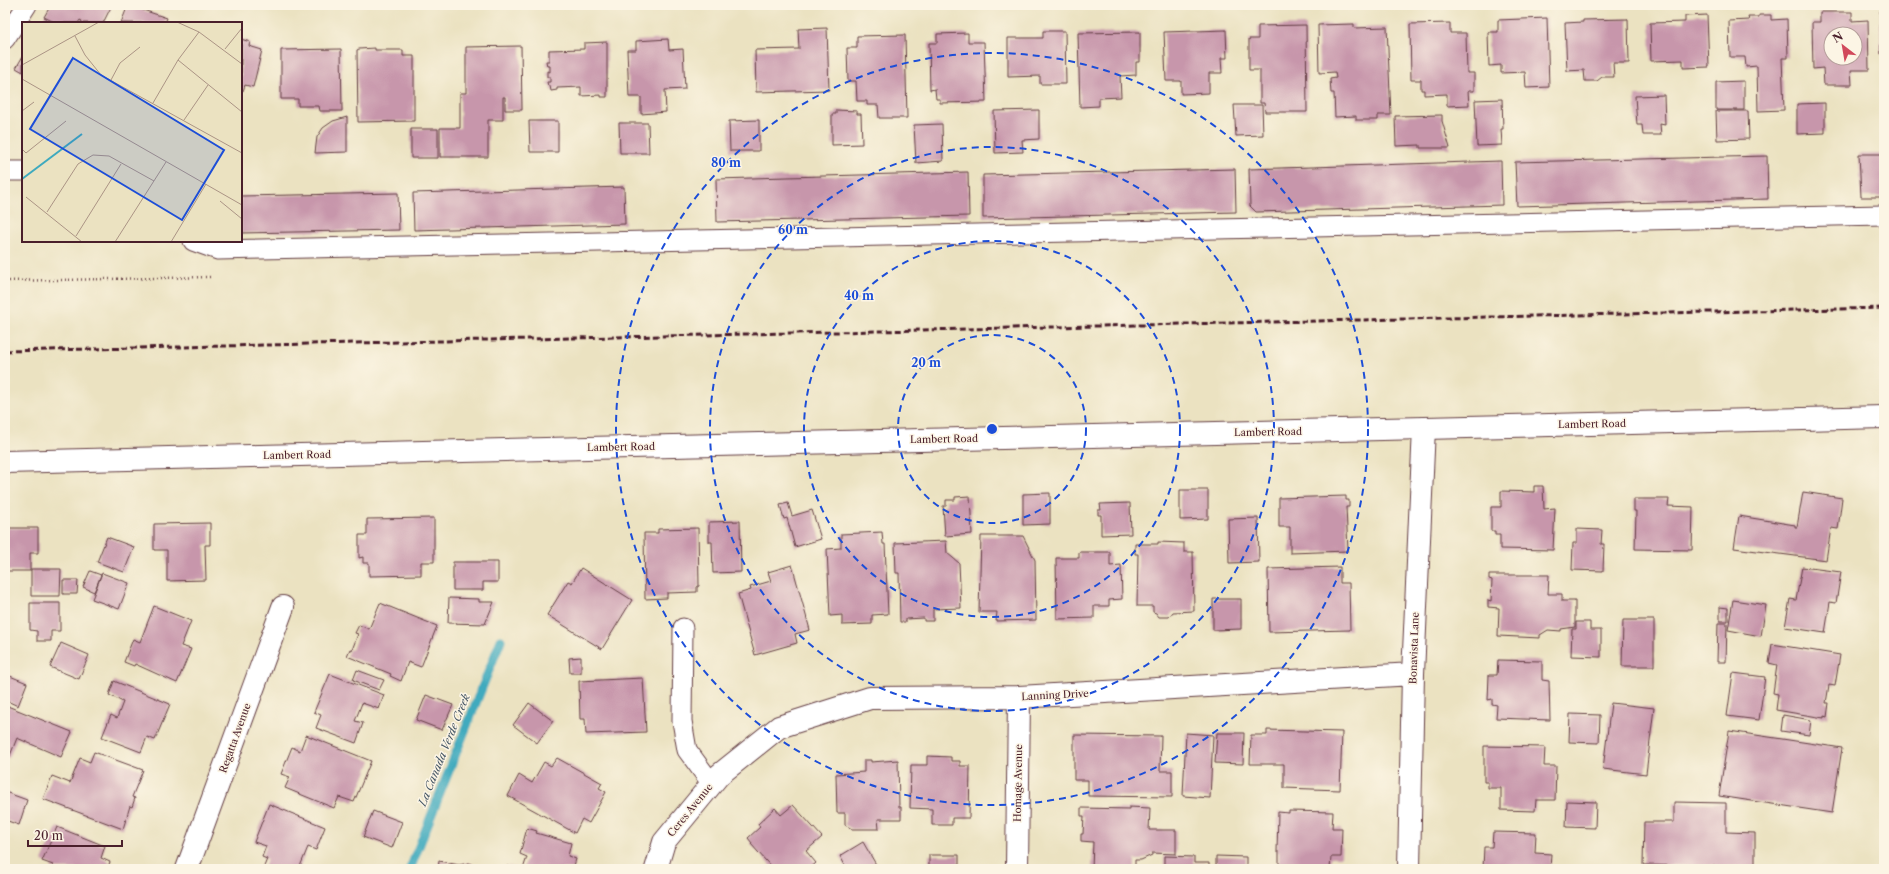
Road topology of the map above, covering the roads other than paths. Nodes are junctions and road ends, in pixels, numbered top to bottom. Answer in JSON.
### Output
{"nodes":[{"id":1,"x":27,"y":5,"type":"edge"},
{"id":2,"x":5,"y":39,"type":"edge"},
{"id":3,"x":5,"y":171,"type":"edge"},
{"id":4,"x":22,"y":171,"type":"edge"},
{"id":5,"x":1884,"y":215,"type":"edge"},
{"id":6,"x":196,"y":242,"type":"edge"},
{"id":7,"x":1884,"y":417,"type":"edge"},
{"id":8,"x":1424,"y":428,"type":"junction"},
{"id":9,"x":5,"y":462,"type":"edge"},
{"id":10,"x":283,"y":607,"type":"dead end"},
{"id":11,"x":683,"y":628,"type":"dead end"},
{"id":12,"x":1413,"y":674,"type":"junction"},
{"id":13,"x":1020,"y":697,"type":"junction"},
{"id":14,"x":715,"y":779,"type":"junction"},
{"id":15,"x":187,"y":869,"type":"edge"},
{"id":16,"x":656,"y":869,"type":"edge"},
{"id":17,"x":1017,"y":869,"type":"edge"},
{"id":18,"x":1409,"y":869,"type":"edge"}],
"edges":[{"from":1,"to":2,"type":"lane"},
{"from":3,"to":4,"type":"lane"},
{"from":5,"to":6,"type":"lane"},
{"from":7,"to":8,"type":"main road","name":"Lambert Road"},
{"from":8,"to":9,"type":"main road","name":"Lambert Road"},
{"from":8,"to":12,"type":"main road","name":"Bonavista Lane"},
{"from":10,"to":15,"type":"main road","name":"Regatta Avenue"},
{"from":11,"to":14,"type":"lane"},
{"from":12,"to":13,"type":"main road","name":"Lanning Drive"},
{"from":12,"to":18,"type":"main road","name":"Bonavista Lane"},
{"from":13,"to":14,"type":"main road","name":"Lanning Drive"},
{"from":13,"to":17,"type":"main road","name":"Homage Avenue"},
{"from":14,"to":16,"type":"main road","name":"Ceres Avenue"}]}
